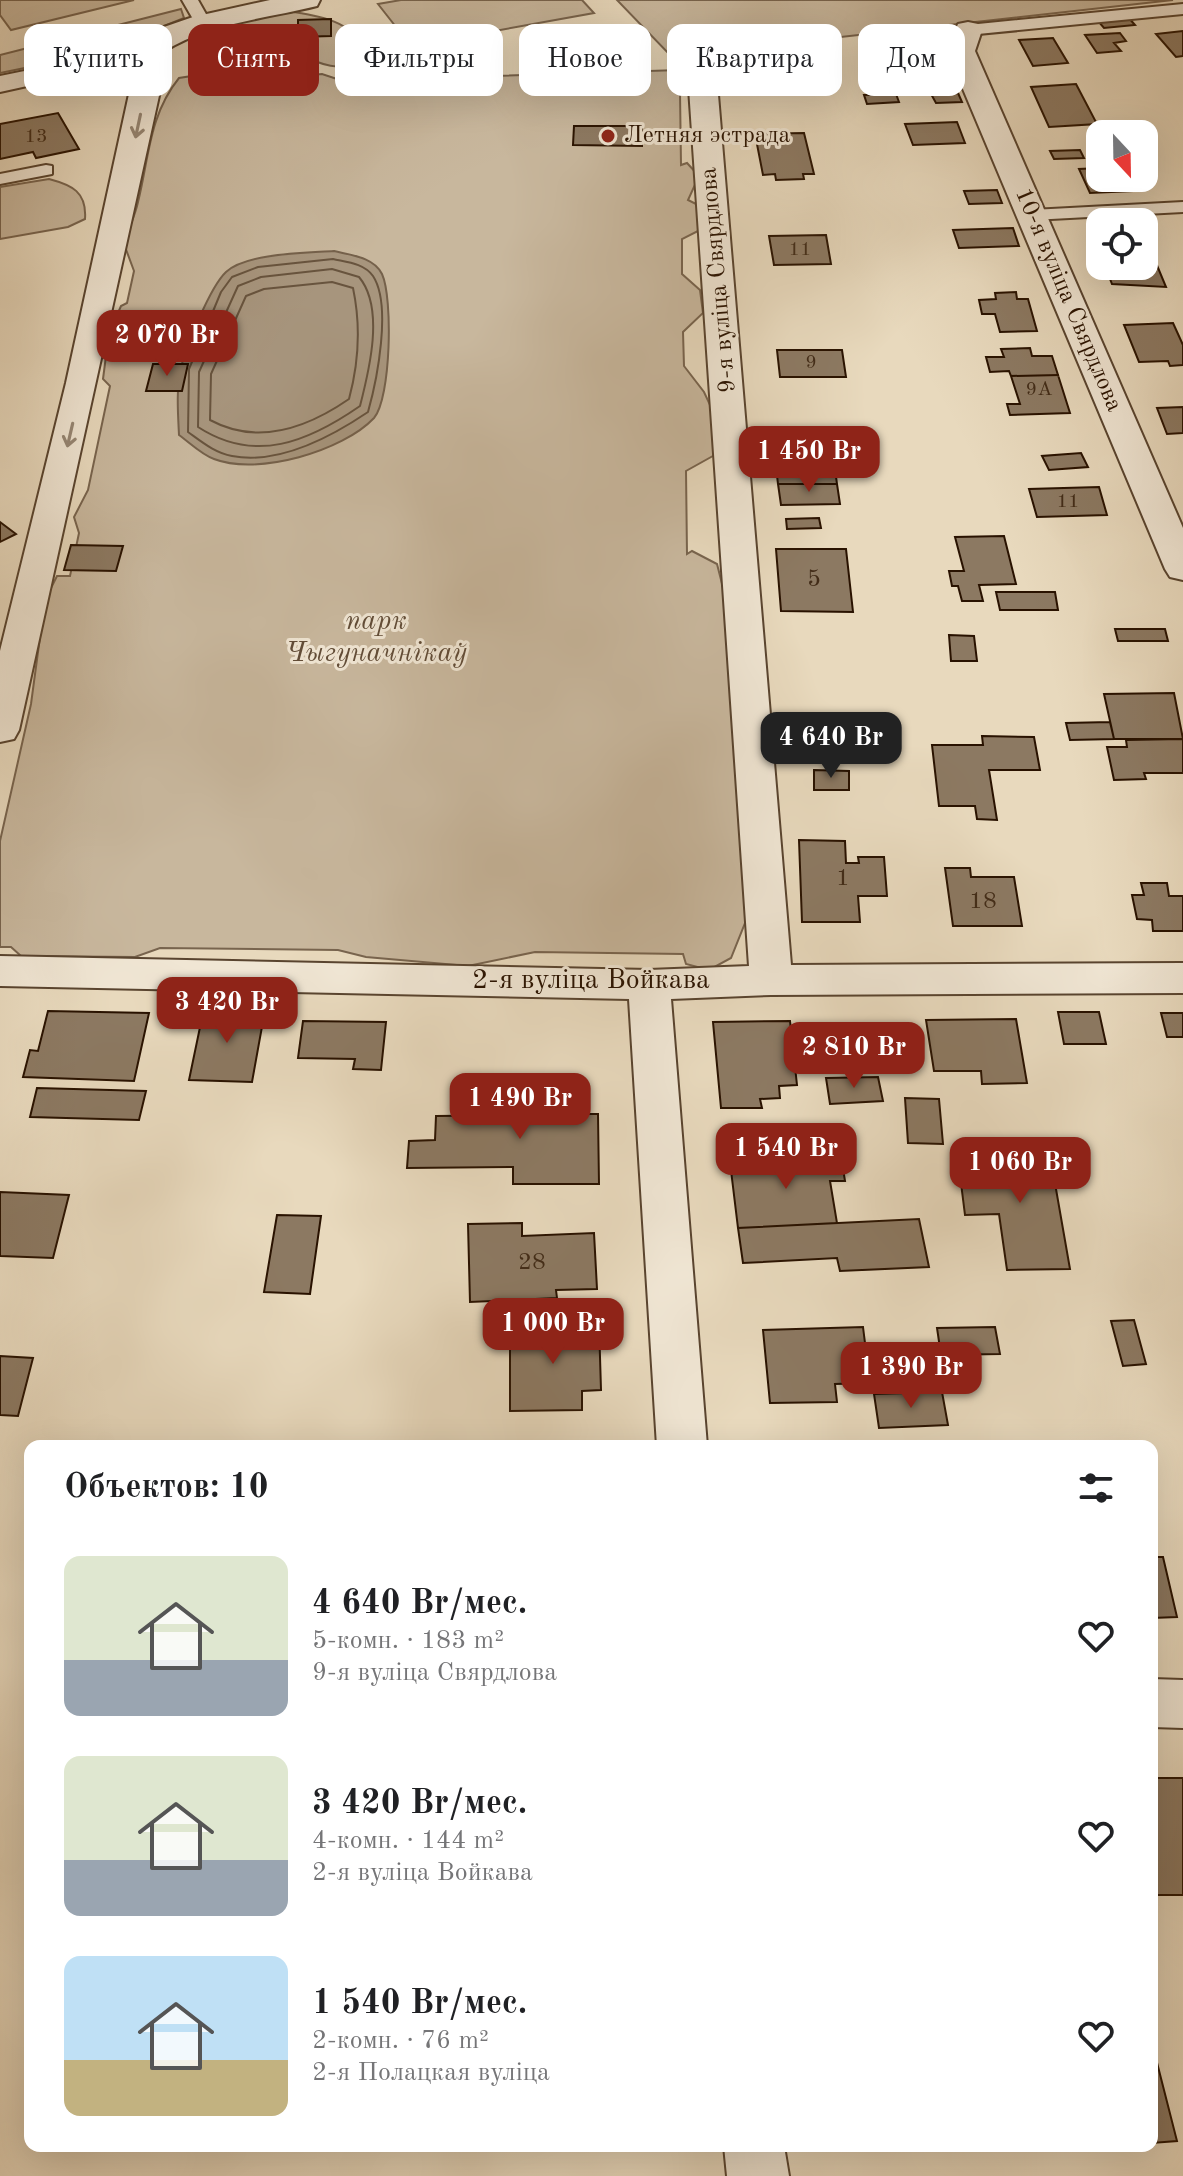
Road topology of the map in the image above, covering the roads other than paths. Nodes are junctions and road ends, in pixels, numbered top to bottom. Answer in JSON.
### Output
{"nodes":[{"id":1,"x":307,"y":0,"type":"edge"},
{"id":2,"x":1183,"y":9,"type":"edge"},
{"id":3,"x":196,"y":12,"type":"edge"},
{"id":4,"x":968,"y":30,"type":"joint"},
{"id":5,"x":172,"y":34,"type":"edge"},
{"id":6,"x":24,"y":79,"type":"edge"},
{"id":7,"x":0,"y":84,"type":"edge"},
{"id":8,"x":144,"y":96,"type":"edge"},
{"id":9,"x":704,"y":96,"type":"edge"},
{"id":10,"x":46,"y":170,"type":"dead end"},
{"id":11,"x":0,"y":179,"type":"edge"},
{"id":12,"x":1183,"y":207,"type":"edge"},
{"id":13,"x":1032,"y":215,"type":"junction"},
{"id":14,"x":1183,"y":569,"type":"edge"},
{"id":15,"x":10,"y":644,"type":"edge"},
{"id":16,"x":0,"y":730,"type":"edge"},
{"id":17,"x":0,"y":971,"type":"edge"},
{"id":18,"x":1183,"y":978,"type":"edge"},
{"id":19,"x":771,"y":980,"type":"junction"},
{"id":20,"x":649,"y":985,"type":"junction"},
{"id":21,"x":682,"y":1440,"type":"edge"},
{"id":22,"x":1158,"y":1703,"type":"edge"},
{"id":23,"x":1183,"y":1704,"type":"edge"},
{"id":24,"x":755,"y":2152,"type":"edge"},
{"id":25,"x":758,"y":2176,"type":"edge"}],
"edges":[{"from":1,"to":3,"type":"street"},
{"from":2,"to":4,"type":"lane"},
{"from":3,"to":5,"type":"street"},
{"from":4,"to":13,"type":"street","name":"10-я вуліца Свярдлова"},
{"from":6,"to":7,"type":"street"},
{"from":8,"to":15,"type":"street","one_way":true},
{"from":9,"to":19,"type":"street","name":"9-я вуліца Свярдлова"},
{"from":10,"to":11,"type":"lane"},
{"from":12,"to":13,"type":"lane"},
{"from":13,"to":14,"type":"street","name":"10-я вуліца Свярдлова"},
{"from":15,"to":16,"type":"street"},
{"from":17,"to":20,"type":"street","name":"2-я вуліца Войкава"},
{"from":18,"to":19,"type":"street","name":"2-я вуліца Войкава"},
{"from":19,"to":20,"type":"street","name":"2-я вуліца Войкава"},
{"from":20,"to":21,"type":"street"},
{"from":22,"to":23,"type":"street"},
{"from":24,"to":25,"type":"street"}]}
